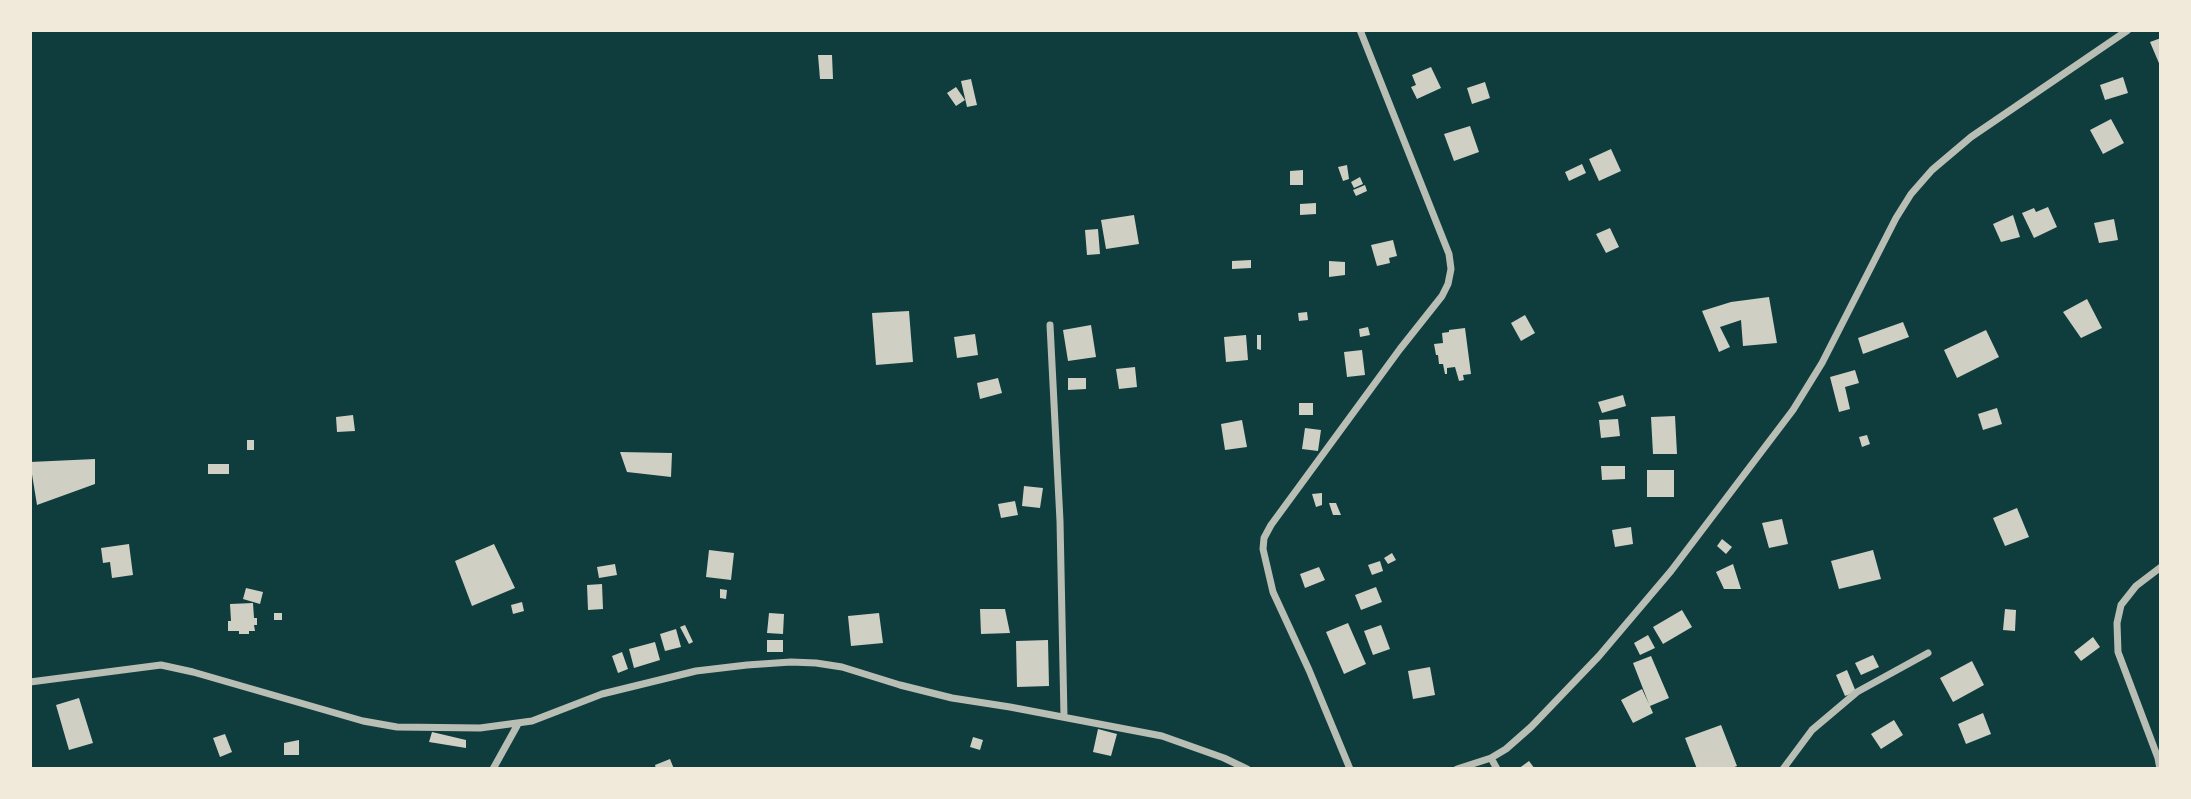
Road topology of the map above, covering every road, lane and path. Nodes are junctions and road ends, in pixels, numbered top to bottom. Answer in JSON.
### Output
{"nodes":[{"id":1,"x":1360,"y":30,"type":"edge"},
{"id":2,"x":2129,"y":30,"type":"edge"},
{"id":3,"x":1050,"y":326,"type":"dead end"},
{"id":4,"x":2161,"y":567,"type":"edge"},
{"id":5,"x":1928,"y":653,"type":"dead end"},
{"id":6,"x":30,"y":682,"type":"edge"},
{"id":7,"x":1064,"y":717,"type":"junction"},
{"id":8,"x":518,"y":724,"type":"junction"},
{"id":9,"x":1491,"y":758,"type":"junction"},
{"id":10,"x":493,"y":769,"type":"edge"},
{"id":11,"x":1247,"y":769,"type":"edge"},
{"id":12,"x":1350,"y":769,"type":"edge"},
{"id":13,"x":1457,"y":769,"type":"edge"},
{"id":14,"x":1497,"y":769,"type":"edge"},
{"id":15,"x":1783,"y":769,"type":"edge"},
{"id":16,"x":2160,"y":769,"type":"edge"}],
"edges":[{"from":1,"to":12,"type":"street"},
{"from":2,"to":9,"type":"street"},
{"from":3,"to":7,"type":"street"},
{"from":4,"to":16,"type":"street"},
{"from":5,"to":15,"type":"street"},
{"from":6,"to":8,"type":"street"},
{"from":7,"to":8,"type":"street"},
{"from":7,"to":11,"type":"street"},
{"from":8,"to":10,"type":"street"},
{"from":9,"to":13,"type":"street"},
{"from":9,"to":14,"type":"street"}]}
